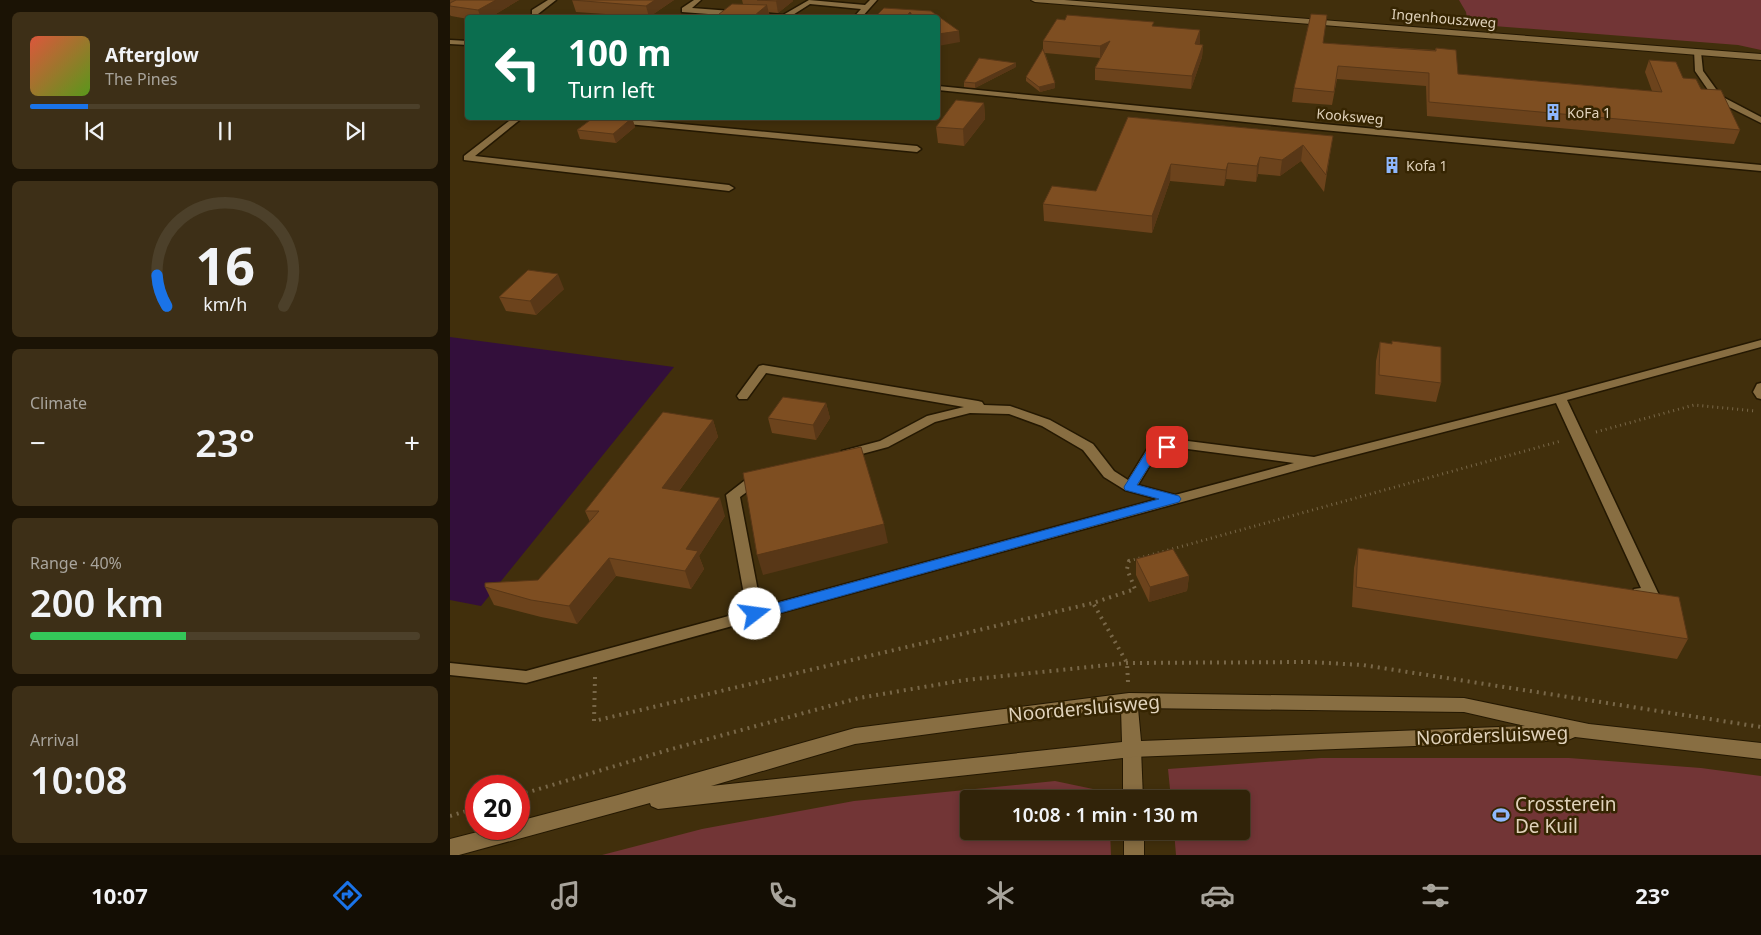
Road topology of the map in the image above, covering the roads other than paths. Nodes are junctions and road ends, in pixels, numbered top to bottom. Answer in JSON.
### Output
{"nodes":[{"id":1,"x":553,"y":0,"type":"edge"},
{"id":2,"x":698,"y":0,"type":"edge"},
{"id":3,"x":874,"y":0,"type":"edge"},
{"id":4,"x":1035,"y":0,"type":"edge"},
{"id":5,"x":867,"y":7,"type":"junction"},
{"id":6,"x":534,"y":12,"type":"dead end"},
{"id":7,"x":756,"y":15,"type":"edge"},
{"id":8,"x":787,"y":15,"type":"edge"},
{"id":9,"x":859,"y":15,"type":"edge"},
{"id":10,"x":450,"y":42,"type":"edge"},
{"id":11,"x":465,"y":43,"type":"edge"},
{"id":12,"x":1697,"y":52,"type":"junction"},
{"id":13,"x":1761,"y":57,"type":"edge"},
{"id":14,"x":940,"y":88,"type":"edge"},
{"id":15,"x":515,"y":120,"type":"edge"},
{"id":16,"x":618,"y":120,"type":"edge"},
{"id":17,"x":1761,"y":120,"type":"edge"},
{"id":18,"x":917,"y":149,"type":"dead end"},
{"id":19,"x":1761,"y":168,"type":"edge"},
{"id":20,"x":729,"y":188,"type":"dead end"},
{"id":21,"x":1761,"y":343,"type":"edge"},
{"id":22,"x":1761,"y":386,"type":"edge"},
{"id":23,"x":1761,"y":395,"type":"edge"},
{"id":24,"x":743,"y":396,"type":"dead end"},
{"id":25,"x":1560,"y":398,"type":"junction"},
{"id":26,"x":1010,"y":410,"type":"junction"},
{"id":27,"x":834,"y":457,"type":"edge"},
{"id":28,"x":1316,"y":461,"type":"junction"},
{"id":29,"x":772,"y":474,"type":"edge"},
{"id":30,"x":1130,"y":487,"type":"junction"},
{"id":31,"x":1175,"y":499,"type":"junction"},
{"id":32,"x":1623,"y":590,"type":"edge"},
{"id":33,"x":755,"y":614,"type":"junction"},
{"id":34,"x":450,"y":669,"type":"edge"},
{"id":35,"x":1129,"y":700,"type":"junction"},
{"id":36,"x":1589,"y":732,"type":"junction"},
{"id":37,"x":1132,"y":749,"type":"junction"},
{"id":38,"x":1761,"y":751,"type":"edge"},
{"id":39,"x":1133,"y":790,"type":"edge"},
{"id":40,"x":618,"y":804,"type":"junction"},
{"id":41,"x":1134,"y":840,"type":"edge"},
{"id":42,"x":450,"y":848,"type":"edge"},
{"id":43,"x":1134,"y":855,"type":"edge"}],
"edges":[{"from":1,"to":6,"type":"lane"},
{"from":2,"to":7,"type":"lane"},
{"from":3,"to":5,"type":"lane"},
{"from":4,"to":12,"type":"street","name":"Ingenhouszweg"},
{"from":5,"to":8,"type":"lane"},
{"from":5,"to":9,"type":"lane"},
{"from":10,"to":11,"type":"lane"},
{"from":12,"to":13,"type":"street","name":"Ingenhouszweg"},
{"from":12,"to":17,"type":"lane"},
{"from":14,"to":19,"type":"lane","name":"Kooksweg"},
{"from":15,"to":20,"type":"lane"},
{"from":16,"to":18,"type":"lane"},
{"from":21,"to":25,"type":"lane"},
{"from":22,"to":23,"type":"lane"},
{"from":24,"to":26,"type":"lane"},
{"from":25,"to":28,"type":"lane"},
{"from":25,"to":32,"type":"lane"},
{"from":26,"to":27,"type":"lane"},
{"from":26,"to":30,"type":"lane"},
{"from":28,"to":30,"type":"lane"},
{"from":28,"to":31,"type":"lane"},
{"from":29,"to":33,"type":"lane"},
{"from":30,"to":31,"type":"lane"},
{"from":31,"to":33,"type":"lane"},
{"from":33,"to":34,"type":"lane"},
{"from":35,"to":36,"type":"street","name":"Noordersluisweg"},
{"from":35,"to":37,"type":"street"},
{"from":35,"to":40,"type":"street","name":"Noordersluisweg"},
{"from":36,"to":37,"type":"street","name":"Noordersluisweg"},
{"from":36,"to":38,"type":"street","name":"Noordersluisweg"},
{"from":37,"to":39,"type":"street"},
{"from":37,"to":40,"type":"street","name":"Noordersluisweg"},
{"from":40,"to":42,"type":"street","name":"Noordersluisweg"},
{"from":41,"to":43,"type":"street"}]}
